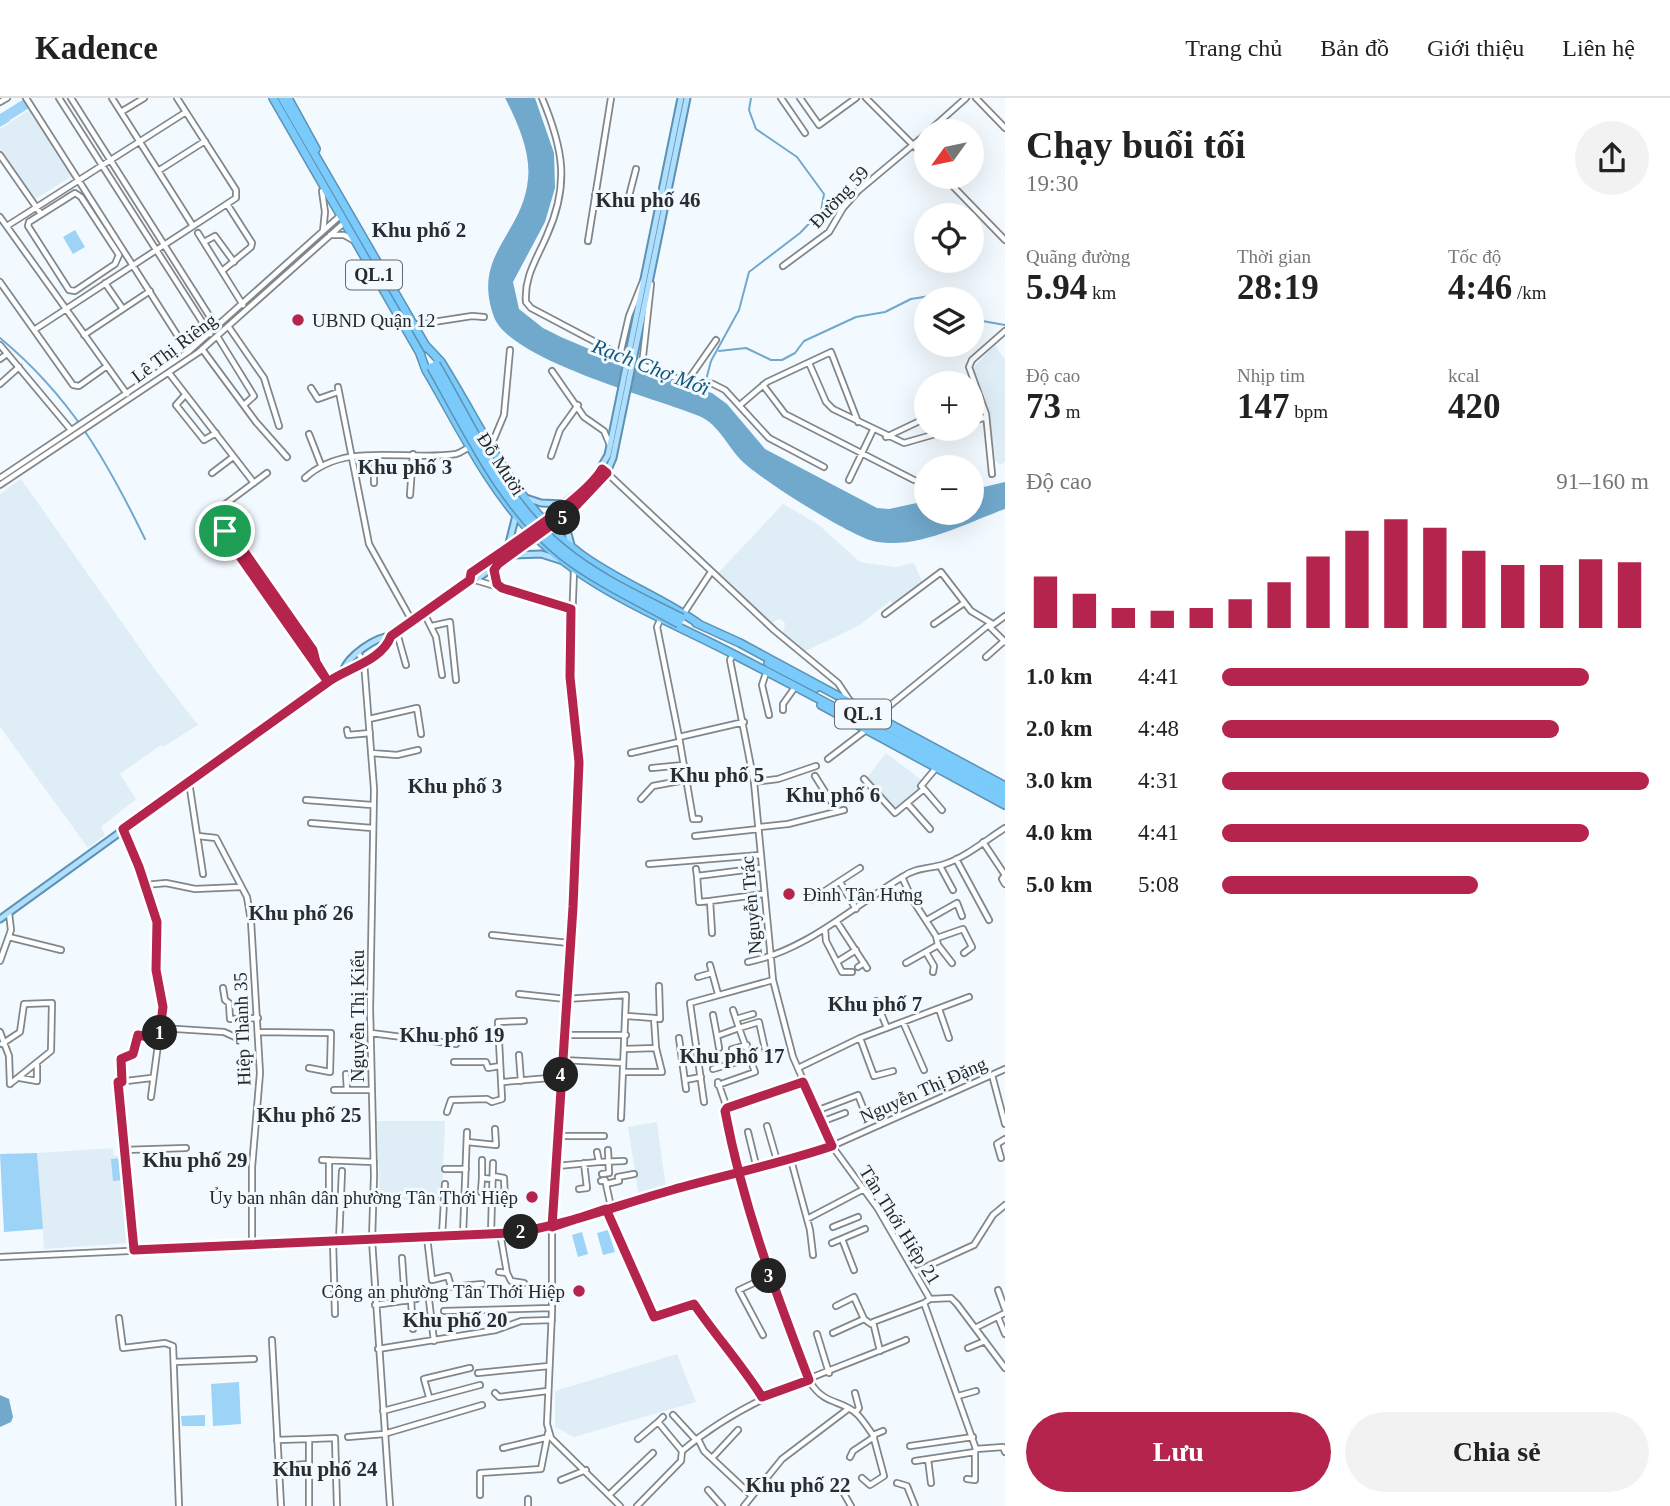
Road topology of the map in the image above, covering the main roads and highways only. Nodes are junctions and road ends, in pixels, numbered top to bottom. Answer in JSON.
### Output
{"nodes":[{"id":1,"x":267,"y":98,"type":"edge"},
{"id":2,"x":273,"y":98,"type":"edge"},
{"id":3,"x":282,"y":98,"type":"edge"},
{"id":4,"x":288,"y":98,"type":"edge"},
{"id":5,"x":681,"y":98,"type":"edge"},
{"id":6,"x":687,"y":98,"type":"edge"},
{"id":7,"x":670,"y":162,"type":"junction"},
{"id":8,"x":323,"y":166,"type":"junction"},
{"id":9,"x":331,"y":198,"type":"junction"},
{"id":10,"x":426,"y":346,"type":"junction"},
{"id":11,"x":419,"y":351,"type":"junction"},
{"id":12,"x":630,"y":356,"type":"junction"},
{"id":13,"x":433,"y":366,"type":"junction"},
{"id":14,"x":621,"y":404,"type":"junction"},
{"id":15,"x":605,"y":471,"type":"junction"},
{"id":16,"x":522,"y":496,"type":"junction"},
{"id":17,"x":567,"y":504,"type":"junction"},
{"id":18,"x":532,"y":509,"type":"junction"},
{"id":19,"x":572,"y":510,"type":"junction"},
{"id":20,"x":518,"y":517,"type":"junction"},
{"id":21,"x":542,"y":520,"type":"junction"},
{"id":22,"x":550,"y":528,"type":"junction"},
{"id":23,"x":529,"y":530,"type":"junction"},
{"id":24,"x":558,"y":536,"type":"junction"},
{"id":25,"x":537,"y":538,"type":"junction"},
{"id":26,"x":507,"y":546,"type":"junction"},
{"id":27,"x":547,"y":548,"type":"junction"},
{"id":28,"x":572,"y":548,"type":"junction"},
{"id":29,"x":511,"y":555,"type":"junction"},
{"id":30,"x":560,"y":560,"type":"junction"},
{"id":31,"x":498,"y":564,"type":"junction"},
{"id":32,"x":473,"y":580,"type":"junction"},
{"id":33,"x":502,"y":588,"type":"road end"},
{"id":34,"x":682,"y":618,"type":"junction"},
{"id":35,"x":692,"y":634,"type":"junction"},
{"id":36,"x":394,"y":635,"type":"junction"},
{"id":37,"x":733,"y":654,"type":"junction"},
{"id":38,"x":343,"y":671,"type":"junction"},
{"id":39,"x":852,"y":705,"type":"junction"},
{"id":40,"x":1005,"y":788,"type":"edge"},
{"id":41,"x":1005,"y":799,"type":"edge"},
{"id":42,"x":1005,"y":805,"type":"edge"},
{"id":43,"x":0,"y":919,"type":"edge"}],
"edges":[{"from":1,"to":9,"type":"highway","number":"QL.1"},
{"from":2,"to":9,"type":"highway","name":"Đỗ Mười","number":"QL.1"},
{"from":3,"to":8,"type":"highway","name":"Đỗ Mười","number":"QL.1"},
{"from":4,"to":8,"type":"highway","name":"Đỗ Mười","number":"QL.1"},
{"from":5,"to":7,"type":"main road"},
{"from":6,"to":7,"type":"main road"},
{"from":7,"to":12,"type":"main road"},
{"from":7,"to":12,"type":"main road"},
{"from":8,"to":10,"type":"highway","name":"Đỗ Mười","number":"QL.1"},
{"from":9,"to":11,"type":"highway","name":"Đỗ Mười","number":"QL.1"},
{"from":10,"to":13,"type":"highway","name":"Đỗ Mười","number":"QL.1"},
{"from":10,"to":16,"type":"highway","name":"Đỗ Mười","number":"QL.1"},
{"from":11,"to":13,"type":"highway","name":"Đỗ Mười","number":"QL.1"},
{"from":11,"to":20,"type":"highway","name":"Đỗ Mười","number":"QL.1"},
{"from":12,"to":14,"type":"main road"},
{"from":13,"to":34,"type":"highway","number":"QL.1","bridge":true},
{"from":14,"to":15,"type":"main road"},
{"from":14,"to":15,"type":"main road"},
{"from":15,"to":17,"type":"main road"},
{"from":15,"to":19,"type":"main road"},
{"from":16,"to":17,"type":"main road"},
{"from":16,"to":18,"type":"highway","name":"Đỗ Mười","number":"QL.1"},
{"from":17,"to":21,"type":"main road"},
{"from":18,"to":20,"type":"highway"},
{"from":18,"to":21,"type":"highway","name":"Đỗ Mười","number":"QL.1"},
{"from":19,"to":22,"type":"main road"},
{"from":19,"to":28,"type":"main road"},
{"from":20,"to":23,"type":"highway","name":"Đỗ Mười","number":"QL.1"},
{"from":20,"to":26,"type":"main road"},
{"from":21,"to":22,"type":"highway","name":"Đỗ Mười","number":"QL.1"},
{"from":21,"to":23,"type":"main road"},
{"from":22,"to":24,"type":"highway","name":"Đỗ Mười","number":"QL.1"},
{"from":22,"to":25,"type":"main road"},
{"from":23,"to":25,"type":"highway","name":"Đỗ Mười","number":"QL.1"},
{"from":23,"to":26,"type":"main road"},
{"from":24,"to":27,"type":"highway"},
{"from":24,"to":28,"type":"highway","name":"Đỗ Mười","number":"QL.1"},
{"from":25,"to":27,"type":"highway","name":"Đỗ Mười","number":"QL.1"},
{"from":25,"to":29,"type":"main road"},
{"from":26,"to":32,"type":"main road"},
{"from":27,"to":30,"type":"highway","name":"Đỗ Mười","number":"QL.1"},
{"from":28,"to":34,"type":"highway","name":"Đỗ Mười","number":"QL.1"},
{"from":29,"to":30,"type":"main road"},
{"from":29,"to":31,"type":"main road"},
{"from":30,"to":35,"type":"highway","name":"Đỗ Mười","number":"QL.1"},
{"from":31,"to":32,"type":"main road"},
{"from":31,"to":33,"type":"main road"},
{"from":32,"to":36,"type":"main road"},
{"from":34,"to":35,"type":"highway","name":"Đỗ Mười","number":"QL.1"},
{"from":34,"to":39,"type":"highway","name":"Đỗ Mười","number":"QL.1"},
{"from":35,"to":37,"type":"highway","name":"Đỗ Mười","number":"QL.1"},
{"from":36,"to":38,"type":"main road"},
{"from":36,"to":38,"type":"main road"},
{"from":37,"to":41,"type":"highway","name":"Đỗ Mười","number":"QL.1"},
{"from":37,"to":42,"type":"highway","name":"Đỗ Mười","number":"QL.1"},
{"from":38,"to":43,"type":"main road"},
{"from":39,"to":40,"type":"highway","name":"Đỗ Mười","number":"QL.1"},
{"from":39,"to":40,"type":"highway","name":"Đỗ Mười","number":"QL.1"}]}
